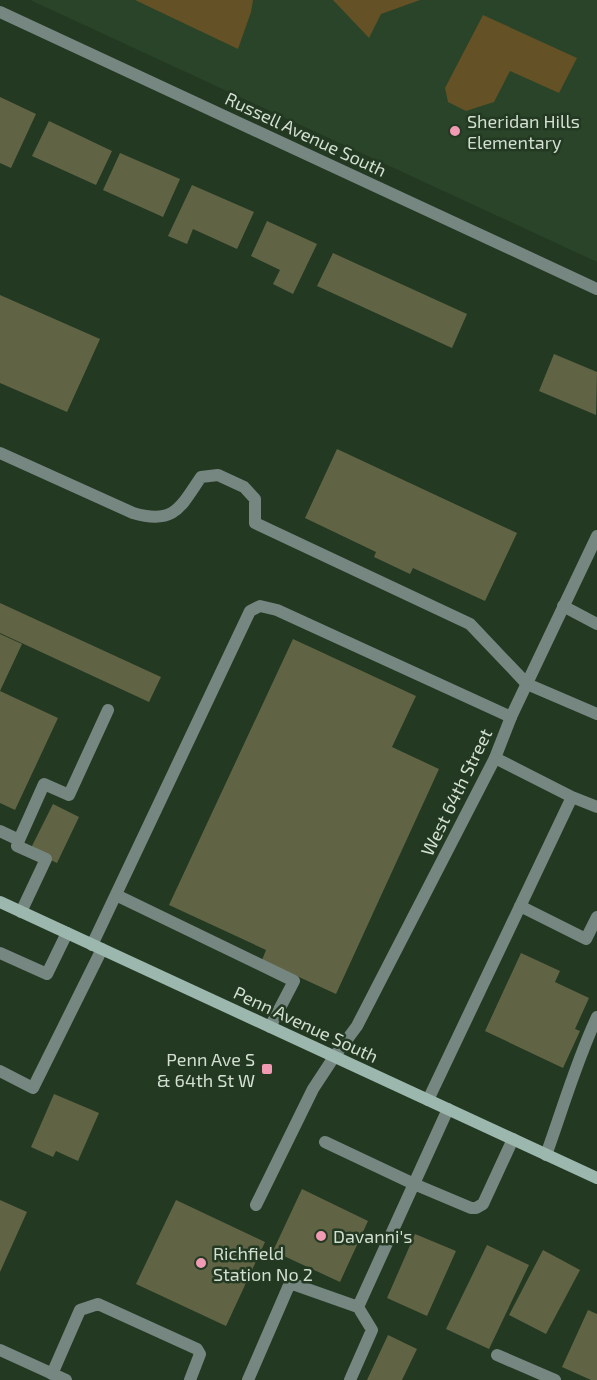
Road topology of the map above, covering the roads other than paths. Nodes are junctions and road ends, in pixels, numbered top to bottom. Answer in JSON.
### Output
{"nodes":[{"id":1,"x":0,"y":12,"type":"edge"},
{"id":2,"x":597,"y":289,"type":"edge"},
{"id":3,"x":0,"y":453,"type":"edge"},
{"id":4,"x":597,"y":536,"type":"edge"},
{"id":5,"x":563,"y":606,"type":"junction"},
{"id":6,"x":597,"y":624,"type":"edge"},
{"id":7,"x":526,"y":684,"type":"junction"},
{"id":8,"x":108,"y":710,"type":"dead end"},
{"id":9,"x":597,"y":714,"type":"edge"},
{"id":10,"x":511,"y":717,"type":"junction"},
{"id":11,"x":495,"y":758,"type":"junction"},
{"id":12,"x":572,"y":797,"type":"junction"},
{"id":13,"x":597,"y":807,"type":"edge"},
{"id":14,"x":0,"y":831,"type":"edge"},
{"id":15,"x":19,"y":840,"type":"junction"},
{"id":16,"x":116,"y":895,"type":"junction"},
{"id":17,"x":0,"y":902,"type":"edge"},
{"id":18,"x":520,"y":906,"type":"junction"},
{"id":19,"x":21,"y":912,"type":"junction"},
{"id":20,"x":597,"y":917,"type":"edge"},
{"id":21,"x":68,"y":933,"type":"junction"},
{"id":22,"x":97,"y":947,"type":"junction"},
{"id":23,"x":0,"y":953,"type":"edge"},
{"id":24,"x":597,"y":1017,"type":"edge"},
{"id":25,"x":270,"y":1027,"type":"junction"},
{"id":26,"x":334,"y":1058,"type":"junction"},
{"id":27,"x":0,"y":1071,"type":"edge"},
{"id":28,"x":428,"y":1100,"type":"junction"},
{"id":29,"x":448,"y":1109,"type":"junction"},
{"id":30,"x":513,"y":1139,"type":"junction"},
{"id":31,"x":325,"y":1142,"type":"dead end"},
{"id":32,"x":546,"y":1155,"type":"junction"},
{"id":33,"x":597,"y":1178,"type":"edge"},
{"id":34,"x":414,"y":1184,"type":"junction"},
{"id":35,"x":256,"y":1204,"type":"dead end"},
{"id":36,"x":358,"y":1307,"type":"junction"},
{"id":37,"x":0,"y":1350,"type":"edge"},
{"id":38,"x":498,"y":1355,"type":"dead end"},
{"id":39,"x":52,"y":1374,"type":"junction"},
{"id":40,"x":66,"y":1380,"type":"edge"},
{"id":41,"x":190,"y":1380,"type":"edge"},
{"id":42,"x":248,"y":1380,"type":"edge"},
{"id":43,"x":350,"y":1380,"type":"edge"},
{"id":44,"x":555,"y":1380,"type":"edge"}],
"edges":[{"from":1,"to":2,"type":"street","name":"Russell Avenue South"},
{"from":3,"to":7,"type":"street"},
{"from":4,"to":5,"type":"street","name":"West 64th Street"},
{"from":5,"to":6,"type":"street"},
{"from":5,"to":7,"type":"street","name":"West 64th Street"},
{"from":7,"to":9,"type":"street"},
{"from":7,"to":10,"type":"street","name":"West 64th Street"},
{"from":8,"to":15,"type":"street"},
{"from":10,"to":11,"type":"street","name":"West 64th Street"},
{"from":10,"to":16,"type":"street"},
{"from":11,"to":12,"type":"street"},
{"from":11,"to":26,"type":"street","name":"West 64th Street"},
{"from":12,"to":13,"type":"street"},
{"from":12,"to":18,"type":"street"},
{"from":14,"to":15,"type":"street"},
{"from":15,"to":19,"type":"street"},
{"from":16,"to":22,"type":"street"},
{"from":16,"to":25,"type":"street"},
{"from":17,"to":19,"type":"main road","name":"Penn Avenue South"},
{"from":18,"to":20,"type":"street"},
{"from":18,"to":28,"type":"street"},
{"from":19,"to":21,"type":"main road","name":"Penn Avenue South"},
{"from":21,"to":22,"type":"main road","name":"Penn Avenue South"},
{"from":21,"to":23,"type":"street"},
{"from":22,"to":25,"type":"main road","name":"Penn Avenue South"},
{"from":22,"to":27,"type":"street"},
{"from":24,"to":32,"type":"street"},
{"from":25,"to":26,"type":"main road","name":"Penn Avenue South"},
{"from":26,"to":28,"type":"main road","name":"Penn Avenue South"},
{"from":26,"to":35,"type":"street","name":"West 64th Street"},
{"from":28,"to":29,"type":"main road","name":"Penn Avenue South"},
{"from":29,"to":30,"type":"main road","name":"Penn Avenue South"},
{"from":29,"to":34,"type":"street"},
{"from":30,"to":32,"type":"main road","name":"Penn Avenue South"},
{"from":30,"to":34,"type":"street"},
{"from":31,"to":34,"type":"street"},
{"from":32,"to":33,"type":"main road","name":"Penn Avenue South"},
{"from":34,"to":36,"type":"street"},
{"from":36,"to":42,"type":"street"},
{"from":36,"to":43,"type":"street"},
{"from":37,"to":39,"type":"street"},
{"from":38,"to":44,"type":"street"},
{"from":39,"to":40,"type":"street"},
{"from":39,"to":41,"type":"street"}]}
